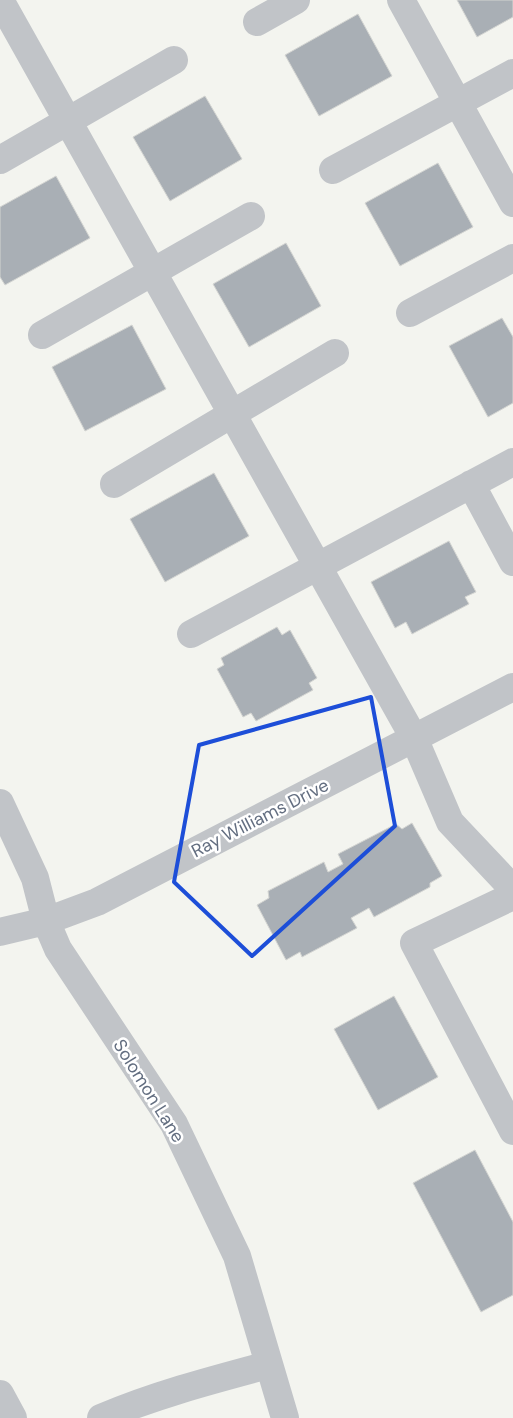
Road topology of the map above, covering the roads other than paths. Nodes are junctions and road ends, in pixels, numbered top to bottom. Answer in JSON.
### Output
{"nodes":[{"id":1,"x":0,"y":0,"type":"edge"},
{"id":2,"x":296,"y":0,"type":"edge"},
{"id":3,"x":401,"y":0,"type":"edge"},
{"id":4,"x":257,"y":22,"type":"dead end"},
{"id":5,"x":174,"y":60,"type":"dead end"},
{"id":6,"x":513,"y":73,"type":"edge"},
{"id":7,"x":458,"y":102,"type":"junction"},
{"id":8,"x":68,"y":121,"type":"junction"},
{"id":9,"x":0,"y":160,"type":"edge"},
{"id":10,"x":333,"y":170,"type":"dead end"},
{"id":11,"x":513,"y":204,"type":"edge"},
{"id":12,"x":252,"y":216,"type":"dead end"},
{"id":13,"x":513,"y":258,"type":"edge"},
{"id":14,"x":153,"y":272,"type":"junction"},
{"id":15,"x":410,"y":313,"type":"dead end"},
{"id":16,"x":42,"y":335,"type":"dead end"},
{"id":17,"x":335,"y":353,"type":"dead end"},
{"id":18,"x":233,"y":414,"type":"junction"},
{"id":19,"x":513,"y":462,"type":"edge"},
{"id":20,"x":114,"y":484,"type":"dead end"},
{"id":21,"x":471,"y":484,"type":"junction"},
{"id":22,"x":513,"y":562,"type":"edge"},
{"id":23,"x":318,"y":566,"type":"junction"},
{"id":24,"x":191,"y":634,"type":"dead end"},
{"id":25,"x":513,"y":687,"type":"edge"},
{"id":26,"x":414,"y":738,"type":"junction"},
{"id":27,"x":0,"y":803,"type":"edge"},
{"id":28,"x":513,"y":889,"type":"edge"},
{"id":29,"x":513,"y":896,"type":"edge"},
{"id":30,"x":46,"y":921,"type":"junction"},
{"id":31,"x":0,"y":932,"type":"edge"},
{"id":32,"x":513,"y":1131,"type":"edge"},
{"id":33,"x":268,"y":1365,"type":"junction"},
{"id":34,"x":0,"y":1394,"type":"edge"},
{"id":35,"x":13,"y":1418,"type":"edge"},
{"id":36,"x":101,"y":1418,"type":"edge"},
{"id":37,"x":285,"y":1418,"type":"edge"}],
"edges":[{"from":1,"to":8,"type":"street"},
{"from":2,"to":4,"type":"street"},
{"from":3,"to":7,"type":"street"},
{"from":5,"to":8,"type":"street"},
{"from":6,"to":7,"type":"street"},
{"from":7,"to":10,"type":"street"},
{"from":7,"to":11,"type":"street"},
{"from":8,"to":9,"type":"street"},
{"from":8,"to":14,"type":"street"},
{"from":12,"to":14,"type":"street"},
{"from":13,"to":15,"type":"street"},
{"from":14,"to":16,"type":"street"},
{"from":14,"to":18,"type":"street"},
{"from":17,"to":18,"type":"street"},
{"from":18,"to":20,"type":"street"},
{"from":18,"to":23,"type":"street"},
{"from":19,"to":21,"type":"street"},
{"from":21,"to":22,"type":"street"},
{"from":21,"to":23,"type":"street"},
{"from":23,"to":24,"type":"street"},
{"from":23,"to":26,"type":"street"},
{"from":25,"to":26,"type":"street","name":"Ray Williams Drive"},
{"from":26,"to":28,"type":"street"},
{"from":26,"to":30,"type":"street","name":"Ray Williams Drive"},
{"from":27,"to":30,"type":"street","name":"Solomon Lane"},
{"from":29,"to":32,"type":"street"},
{"from":30,"to":31,"type":"street","name":"Ray Williams Drive"},
{"from":30,"to":33,"type":"street","name":"Solomon Lane"},
{"from":33,"to":36,"type":"street"},
{"from":33,"to":37,"type":"street","name":"Solomon Lane"},
{"from":34,"to":35,"type":"street"}]}
